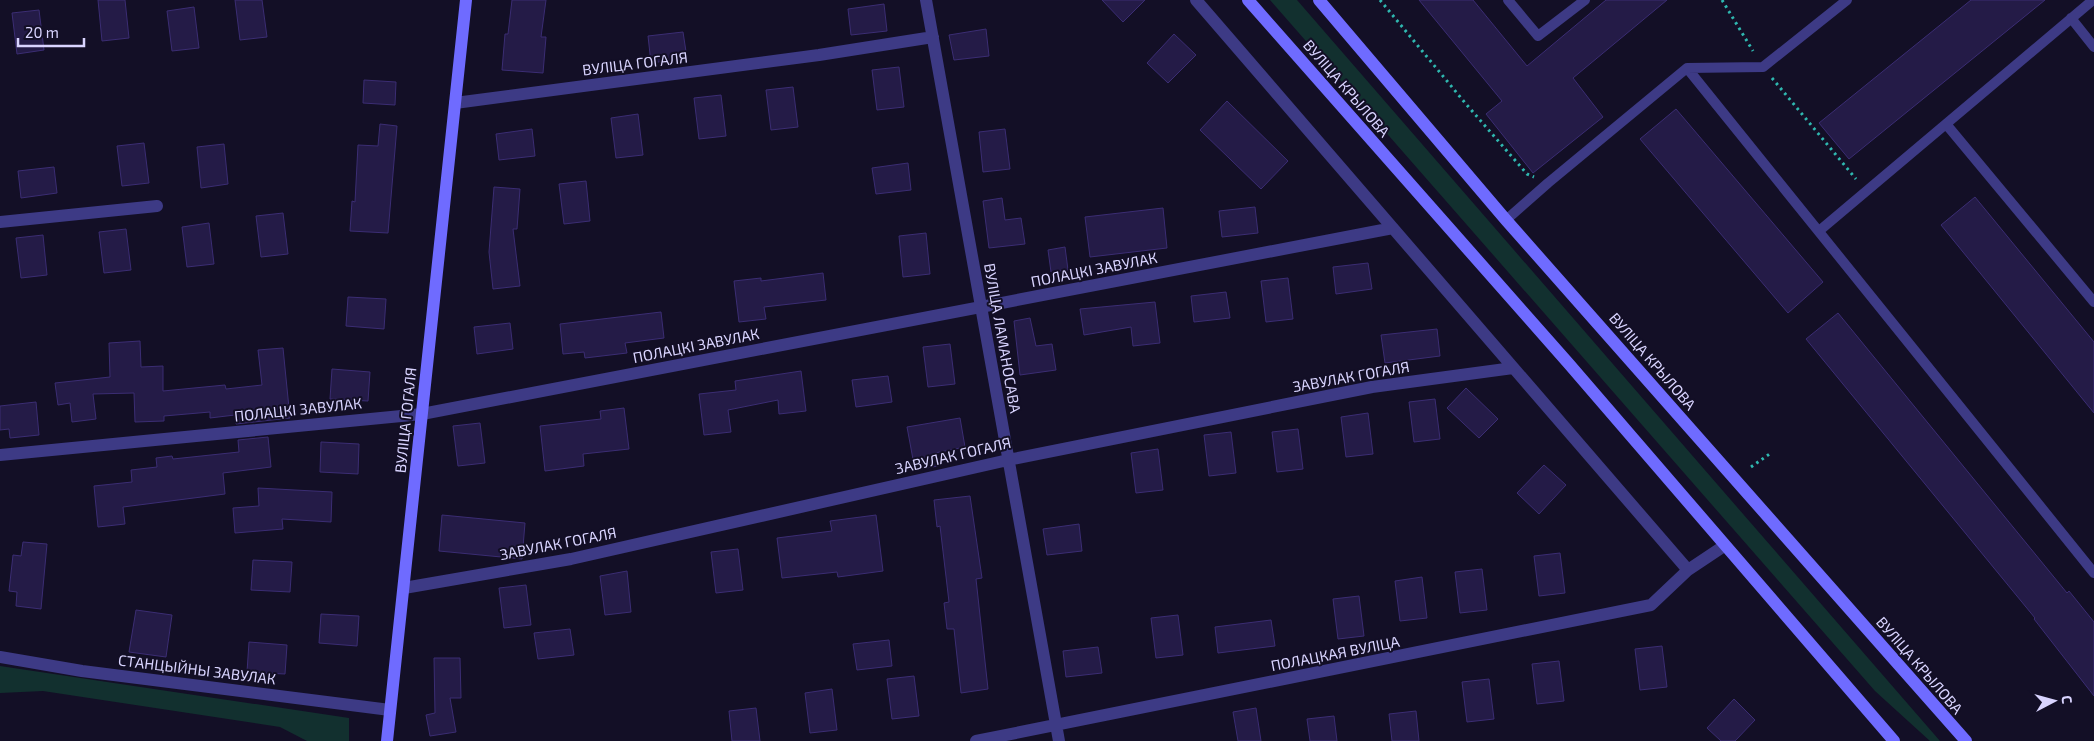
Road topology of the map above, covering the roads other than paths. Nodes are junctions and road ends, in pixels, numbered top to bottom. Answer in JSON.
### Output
{"nodes":[{"id":1,"x":466,"y":0,"type":"edge"},
{"id":2,"x":926,"y":0,"type":"edge"},
{"id":3,"x":1196,"y":0,"type":"edge"},
{"id":4,"x":1248,"y":0,"type":"edge"},
{"id":5,"x":1319,"y":0,"type":"edge"},
{"id":6,"x":1508,"y":0,"type":"edge"},
{"id":7,"x":1585,"y":0,"type":"edge"},
{"id":8,"x":1847,"y":0,"type":"edge"},
{"id":9,"x":2093,"y":0,"type":"edge"},
{"id":10,"x":2071,"y":18,"type":"junction"},
{"id":11,"x":933,"y":37,"type":"junction"},
{"id":12,"x":2094,"y":47,"type":"edge"},
{"id":13,"x":1687,"y":68,"type":"junction"},
{"id":14,"x":455,"y":103,"type":"junction"},
{"id":15,"x":1946,"y":124,"type":"junction"},
{"id":16,"x":157,"y":206,"type":"dead end"},
{"id":17,"x":1506,"y":220,"type":"junction"},
{"id":18,"x":0,"y":222,"type":"edge"},
{"id":19,"x":1392,"y":228,"type":"junction"},
{"id":20,"x":1819,"y":231,"type":"junction"},
{"id":21,"x":2094,"y":302,"type":"edge"},
{"id":22,"x":982,"y":308,"type":"junction"},
{"id":23,"x":1513,"y":368,"type":"junction"},
{"id":24,"x":422,"y":414,"type":"junction"},
{"id":25,"x":0,"y":455,"type":"edge"},
{"id":26,"x":1008,"y":460,"type":"junction"},
{"id":27,"x":1724,"y":546,"type":"junction"},
{"id":28,"x":1688,"y":570,"type":"junction"},
{"id":29,"x":2094,"y":573,"type":"edge"},
{"id":30,"x":404,"y":588,"type":"junction"},
{"id":31,"x":0,"y":657,"type":"edge"},
{"id":32,"x":390,"y":710,"type":"junction"},
{"id":33,"x":1056,"y":726,"type":"junction"},
{"id":34,"x":387,"y":741,"type":"edge"},
{"id":35,"x":976,"y":741,"type":"edge"},
{"id":36,"x":1059,"y":741,"type":"edge"},
{"id":37,"x":1894,"y":741,"type":"edge"},
{"id":38,"x":1966,"y":741,"type":"edge"}],
"edges":[{"from":1,"to":14,"type":"main road","name":"ВУЛІЦА ГОГАЛЯ"},
{"from":2,"to":11,"type":"street","name":"ВУЛІЦА ЛАМАНОСАВА"},
{"from":3,"to":19,"type":"street"},
{"from":4,"to":27,"type":"main road","name":"ВУЛІЦА КРЫЛОВА"},
{"from":5,"to":17,"type":"main road","name":"ВУЛІЦА КРЫЛОВА"},
{"from":6,"to":7,"type":"lane"},
{"from":8,"to":13,"type":"lane"},
{"from":9,"to":10,"type":"lane"},
{"from":10,"to":12,"type":"lane"},
{"from":10,"to":15,"type":"lane"},
{"from":11,"to":14,"type":"street","name":"ВУЛІЦА ГОГАЛЯ"},
{"from":11,"to":22,"type":"street","name":"ВУЛІЦА ЛАМАНОСАВА"},
{"from":13,"to":17,"type":"lane"},
{"from":13,"to":20,"type":"lane"},
{"from":14,"to":24,"type":"main road","name":"ВУЛІЦА ГОГАЛЯ"},
{"from":15,"to":20,"type":"lane"},
{"from":15,"to":21,"type":"lane"},
{"from":16,"to":18,"type":"street"},
{"from":17,"to":38,"type":"main road","name":"ВУЛІЦА КРЫЛОВА"},
{"from":19,"to":22,"type":"street","name":"ПОЛАЦКІ ЗАВУЛАК"},
{"from":19,"to":23,"type":"street"},
{"from":20,"to":29,"type":"lane"},
{"from":22,"to":24,"type":"street","name":"ПОЛАЦКІ ЗАВУЛАК"},
{"from":22,"to":26,"type":"street","name":"ВУЛІЦА ЛАМАНОСАВА"},
{"from":23,"to":26,"type":"street","name":"ЗАВУЛАК ГОГАЛЯ"},
{"from":23,"to":28,"type":"street"},
{"from":24,"to":25,"type":"street","name":"ПОЛАЦКІ ЗАВУЛАК"},
{"from":24,"to":30,"type":"main road","name":"ВУЛІЦА ГОГАЛЯ"},
{"from":26,"to":30,"type":"street","name":"ЗАВУЛАК ГОГАЛЯ"},
{"from":26,"to":33,"type":"street","name":"ВУЛІЦА ЛАМАНОСАВА"},
{"from":27,"to":28,"type":"street","name":"ПОЛАЦКАЯ ВУЛІЦА"},
{"from":27,"to":37,"type":"main road","name":"ВУЛІЦА КРЫЛОВА"},
{"from":28,"to":33,"type":"street","name":"ПОЛАЦКАЯ ВУЛІЦА"},
{"from":30,"to":32,"type":"main road","name":"ВУЛІЦА ГОГАЛЯ"},
{"from":31,"to":32,"type":"street","name":"СТАНЦЫЙНЫ ЗАВУЛАК"},
{"from":32,"to":34,"type":"main road","name":"ВУЛІЦА ГОГАЛЯ"},
{"from":33,"to":35,"type":"street","name":"ПОЛАЦКАЯ ВУЛІЦА"},
{"from":33,"to":36,"type":"street","name":"ВУЛІЦА ЛАМАНОСАВА"}]}
